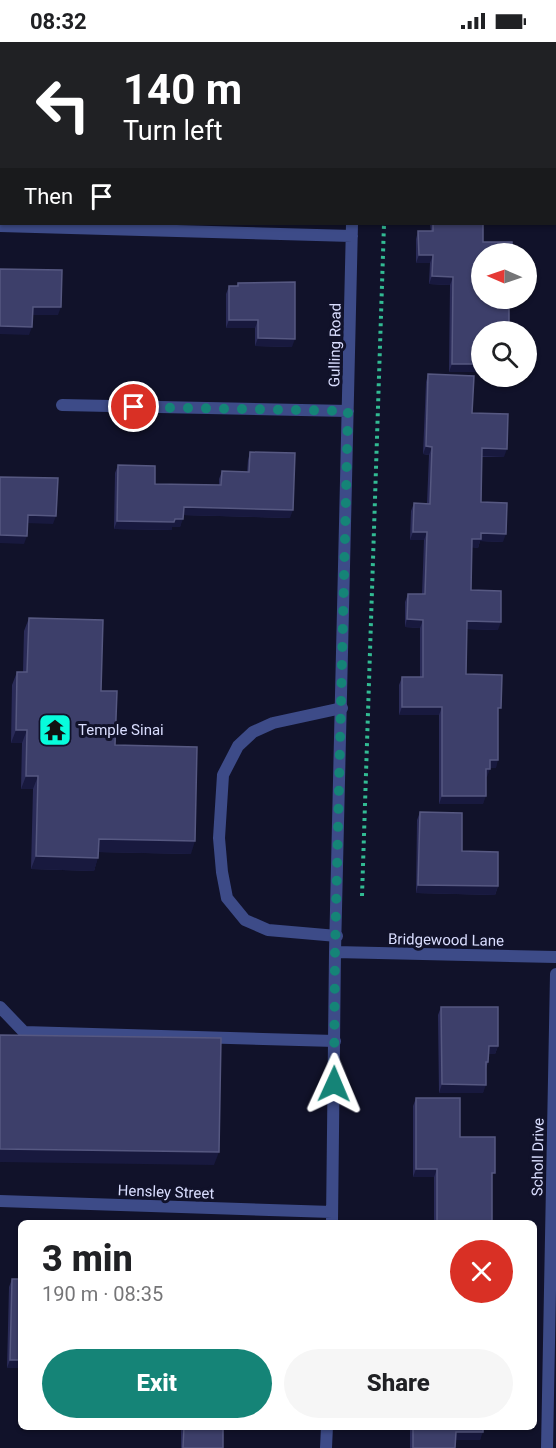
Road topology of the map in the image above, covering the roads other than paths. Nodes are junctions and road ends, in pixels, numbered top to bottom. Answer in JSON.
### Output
{"nodes":[{"id":1,"x":0,"y":226,"type":"edge"},
{"id":2,"x":352,"y":230,"type":"edge"},
{"id":3,"x":62,"y":405,"type":"dead end"},
{"id":4,"x":348,"y":411,"type":"junction"},
{"id":5,"x":342,"y":708,"type":"junction"},
{"id":6,"x":337,"y":936,"type":"junction"},
{"id":7,"x":335,"y":952,"type":"junction"},
{"id":8,"x":556,"y":957,"type":"edge"},
{"id":9,"x":556,"y":974,"type":"edge"},
{"id":10,"x":0,"y":1007,"type":"edge"},
{"id":11,"x":335,"y":1041,"type":"junction"},
{"id":12,"x":0,"y":1201,"type":"edge"},
{"id":13,"x":332,"y":1217,"type":"edge"},
{"id":14,"x":553,"y":1305,"type":"edge"},
{"id":15,"x":327,"y":1430,"type":"edge"},
{"id":16,"x":326,"y":1448,"type":"edge"},
{"id":17,"x":547,"y":1448,"type":"edge"}],
"edges":[{"from":1,"to":2,"type":"street"},
{"from":2,"to":4,"type":"street","name":"Gulling Road"},
{"from":3,"to":4,"type":"street"},
{"from":4,"to":5,"type":"street","name":"Gulling Road"},
{"from":5,"to":6,"type":"street","name":"Gulling Road"},
{"from":5,"to":6,"type":"street"},
{"from":6,"to":7,"type":"street","name":"Gulling Road"},
{"from":7,"to":8,"type":"street","name":"Bridgewood Lane"},
{"from":7,"to":11,"type":"street","name":"Gulling Road"},
{"from":9,"to":14,"type":"street","name":"Scholl Drive"},
{"from":10,"to":11,"type":"street"},
{"from":11,"to":13,"type":"street","name":"Gulling Road"},
{"from":12,"to":13,"type":"street","name":"Hensley Street"},
{"from":14,"to":17,"type":"street","name":"Scholl Drive"},
{"from":15,"to":16,"type":"street"}]}
